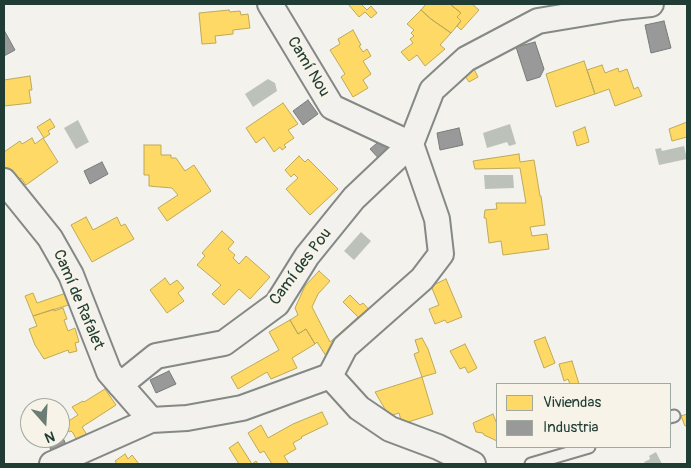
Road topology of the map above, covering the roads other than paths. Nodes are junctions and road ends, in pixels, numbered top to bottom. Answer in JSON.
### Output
{"nodes":[{"id":1,"x":270,"y":4,"type":"edge"},
{"id":2,"x":652,"y":4,"type":"edge"},
{"id":3,"x":621,"y":5,"type":"edge"},
{"id":4,"x":411,"y":144,"type":"junction"},
{"id":5,"x":4,"y":181,"type":"edge"},
{"id":6,"x":330,"y":376,"type":"junction"},
{"id":7,"x":120,"y":385,"type":"junction"},
{"id":8,"x":152,"y":420,"type":"junction"},
{"id":9,"x":586,"y":448,"type":"edge"},
{"id":10,"x":52,"y":464,"type":"edge"},
{"id":11,"x":472,"y":464,"type":"edge"},
{"id":12,"x":531,"y":464,"type":"edge"}],
"edges":[{"from":1,"to":4,"type":"street","name":"Camí Nou"},
{"from":2,"to":3,"type":"street"},
{"from":3,"to":4,"type":"street"},
{"from":4,"to":6,"type":"street"},
{"from":4,"to":7,"type":"street","name":"Camí des Pou"},
{"from":5,"to":7,"type":"street","name":"Camí de Rafalet"},
{"from":6,"to":8,"type":"street"},
{"from":6,"to":11,"type":"street"},
{"from":7,"to":8,"type":"street","name":"Camí de Rafalet"},
{"from":8,"to":10,"type":"street"},
{"from":9,"to":12,"type":"lane"}]}
